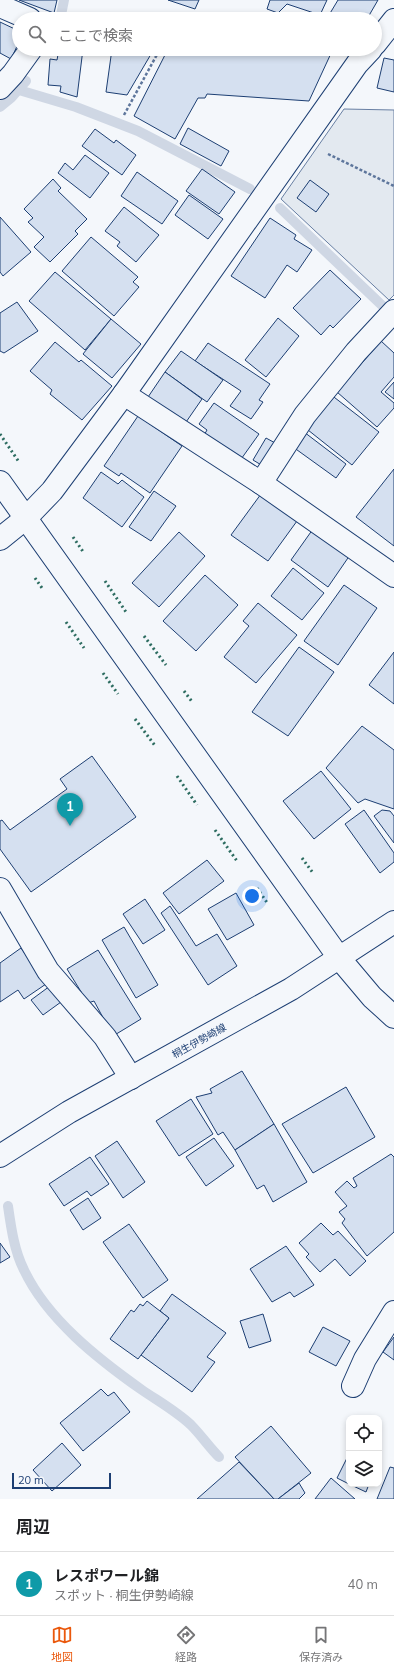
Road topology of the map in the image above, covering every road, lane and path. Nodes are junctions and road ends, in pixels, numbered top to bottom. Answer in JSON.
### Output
{"nodes":[{"id":1,"x":0,"y":6,"type":"edge"},
{"id":2,"x":14,"y":12,"type":"edge"},
{"id":3,"x":394,"y":20,"type":"edge"},
{"id":4,"x":382,"y":35,"type":"edge"},
{"id":5,"x":382,"y":45,"type":"edge"},
{"id":6,"x":394,"y":48,"type":"edge"},
{"id":7,"x":26,"y":56,"type":"edge"},
{"id":8,"x":156,"y":56,"type":"edge"},
{"id":9,"x":364,"y":56,"type":"edge"},
{"id":10,"x":0,"y":88,"type":"edge"},
{"id":11,"x":124,"y":115,"type":"dead end"},
{"id":12,"x":304,"y":140,"type":"junction"},
{"id":13,"x":394,"y":186,"type":"edge"},
{"id":14,"x":389,"y":316,"type":"edge"},
{"id":15,"x":124,"y":394,"type":"junction"},
{"id":16,"x":0,"y":482,"type":"edge"},
{"id":17,"x":261,"y":482,"type":"junction"},
{"id":18,"x":26,"y":518,"type":"junction"},
{"id":19,"x":0,"y":538,"type":"edge"},
{"id":20,"x":394,"y":576,"type":"edge"},
{"id":21,"x":0,"y":889,"type":"edge"},
{"id":22,"x":394,"y":922,"type":"edge"},
{"id":23,"x":340,"y":959,"type":"junction"},
{"id":24,"x":394,"y":1017,"type":"edge"},
{"id":25,"x":131,"y":1078,"type":"junction"},
{"id":26,"x":0,"y":1156,"type":"edge"},
{"id":27,"x":394,"y":1312,"type":"edge"},
{"id":28,"x":353,"y":1386,"type":"dead end"}],
"edges":[{"from":1,"to":2,"type":"street"},
{"from":3,"to":4,"type":"street"},
{"from":5,"to":6,"type":"street"},
{"from":7,"to":10,"type":"street"},
{"from":8,"to":11,"type":"path"},
{"from":9,"to":12,"type":"street"},
{"from":12,"to":13,"type":"path"},
{"from":12,"to":15,"type":"street"},
{"from":14,"to":17,"type":"street"},
{"from":15,"to":17,"type":"street"},
{"from":15,"to":18,"type":"street"},
{"from":16,"to":18,"type":"street"},
{"from":17,"to":20,"type":"street"},
{"from":18,"to":19,"type":"street"},
{"from":18,"to":23,"type":"street"},
{"from":21,"to":25,"type":"street"},
{"from":22,"to":23,"type":"street","name":"桐生伊勢崎線"},
{"from":23,"to":24,"type":"street"},
{"from":23,"to":25,"type":"street","name":"桐生伊勢崎線"},
{"from":25,"to":26,"type":"street","name":"桐生伊勢崎線"},
{"from":27,"to":28,"type":"street"}]}
